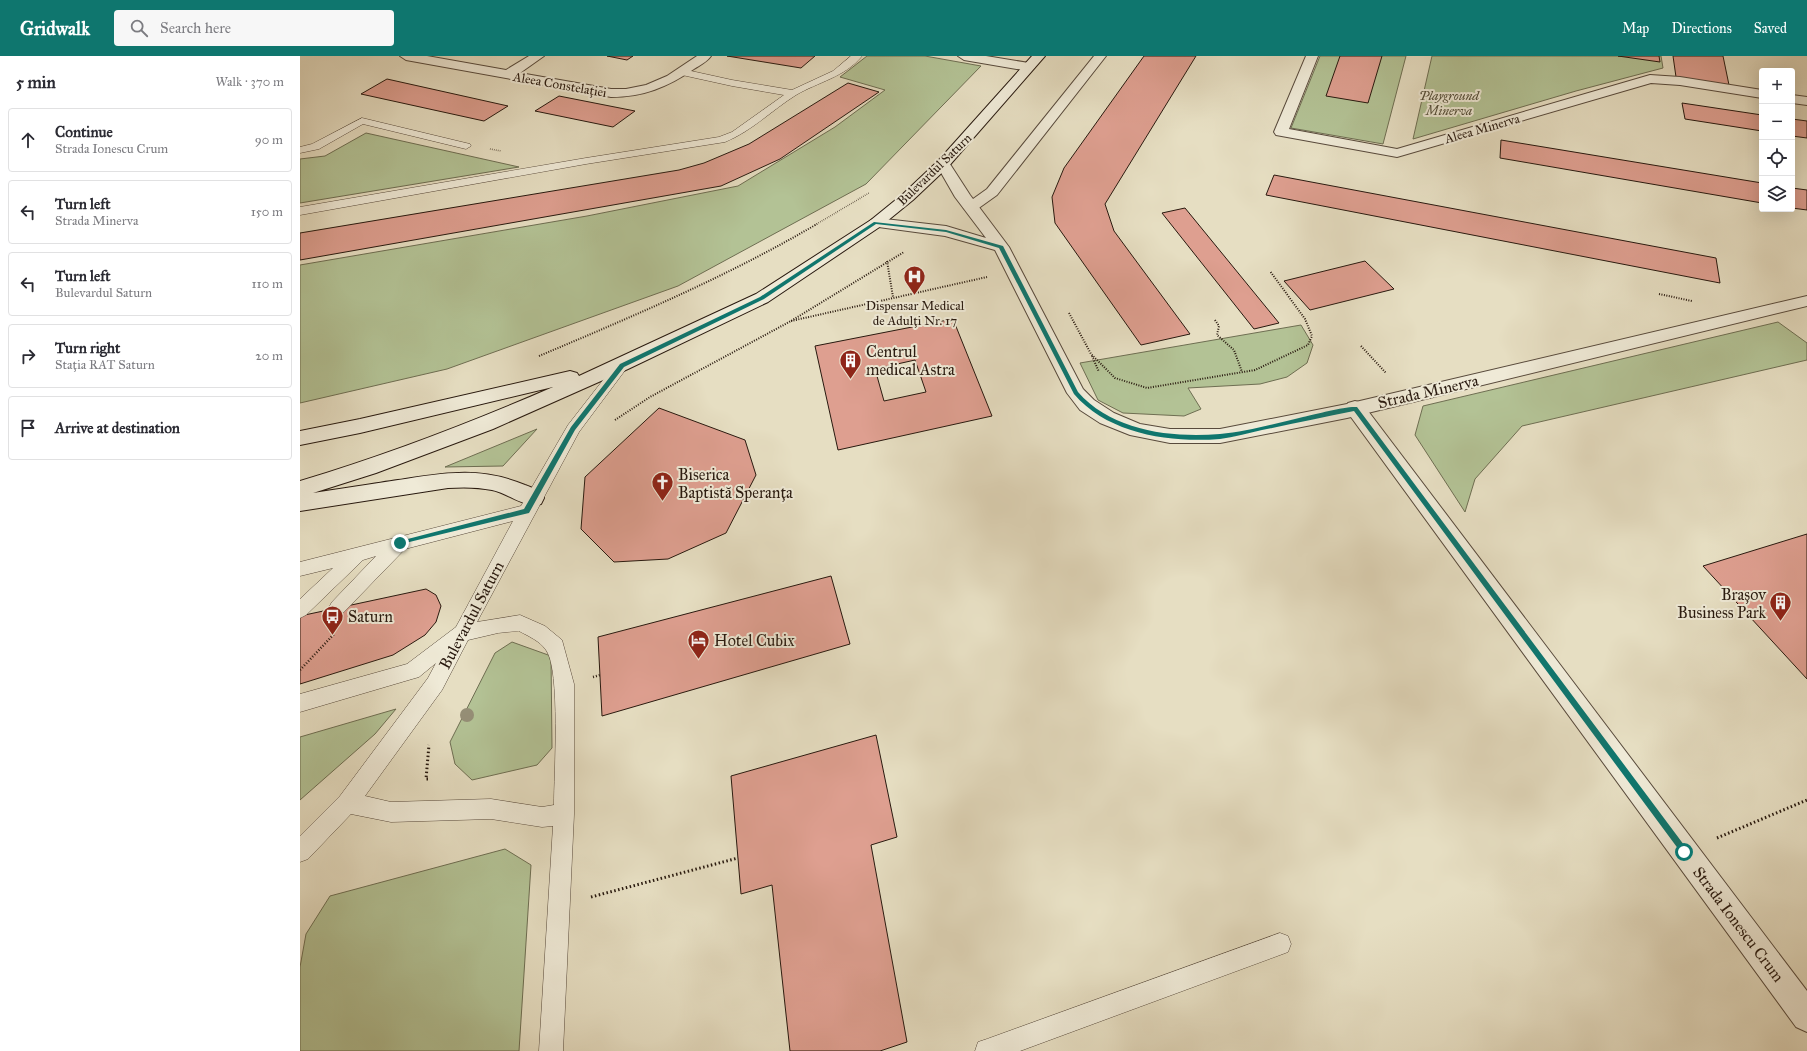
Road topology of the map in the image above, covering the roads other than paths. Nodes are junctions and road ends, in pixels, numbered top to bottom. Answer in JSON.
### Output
{"nodes":[{"id":1,"x":406,"y":56,"type":"edge"},
{"id":2,"x":538,"y":56,"type":"edge"},
{"id":3,"x":705,"y":56,"type":"edge"},
{"id":4,"x":856,"y":56,"type":"edge"},
{"id":5,"x":964,"y":56,"type":"edge"},
{"id":6,"x":1039,"y":56,"type":"edge"},
{"id":7,"x":1100,"y":56,"type":"edge"},
{"id":8,"x":1312,"y":56,"type":"edge"},
{"id":9,"x":1029,"y":67,"type":"junction"},
{"id":10,"x":682,"y":72,"type":"junction"},
{"id":11,"x":506,"y":75,"type":"junction"},
{"id":12,"x":793,"y":94,"type":"junction"},
{"id":13,"x":1759,"y":94,"type":"edge"},
{"id":14,"x":1795,"y":99,"type":"edge"},
{"id":15,"x":1807,"y":101,"type":"edge"},
{"id":16,"x":466,"y":146,"type":"dead end"},
{"id":17,"x":300,"y":150,"type":"edge"},
{"id":18,"x":943,"y":164,"type":"junction"},
{"id":19,"x":971,"y":206,"type":"junction"},
{"id":20,"x":300,"y":211,"type":"edge"},
{"id":21,"x":876,"y":223,"type":"junction"},
{"id":22,"x":1001,"y":247,"type":"junction"},
{"id":23,"x":1807,"y":301,"type":"edge"},
{"id":24,"x":622,"y":366,"type":"junction"},
{"id":25,"x":1355,"y":408,"type":"junction"},
{"id":26,"x":300,"y":438,"type":"edge"},
{"id":27,"x":300,"y":489,"type":"edge"},
{"id":28,"x":300,"y":503,"type":"edge"},
{"id":29,"x":530,"y":504,"type":"junction"},
{"id":30,"x":400,"y":543,"type":"junction"},
{"id":31,"x":358,"y":554,"type":"junction"},
{"id":32,"x":320,"y":564,"type":"junction"},
{"id":33,"x":300,"y":569,"type":"edge"},
{"id":34,"x":300,"y":582,"type":"edge"},
{"id":35,"x":338,"y":607,"type":"dead end"},
{"id":36,"x":300,"y":610,"type":"edge"},
{"id":37,"x":462,"y":633,"type":"junction"},
{"id":38,"x":300,"y":703,"type":"edge"},
{"id":39,"x":346,"y":803,"type":"junction"},
{"id":40,"x":564,"y":814,"type":"junction"},
{"id":41,"x":300,"y":851,"type":"edge"},
{"id":42,"x":1280,"y":944,"type":"dead end"},
{"id":43,"x":1807,"y":1016,"type":"edge"},
{"id":44,"x":551,"y":1051,"type":"edge"},
{"id":45,"x":987,"y":1051,"type":"edge"}],
"edges":[{"from":1,"to":11,"type":"street","name":"Aleea Constelației"},
{"from":2,"to":11,"type":"street"},
{"from":3,"to":10,"type":"street","name":"Aleea Constelației"},
{"from":4,"to":12,"type":"lane"},
{"from":5,"to":9,"type":"street"},
{"from":6,"to":9,"type":"street","name":"Bulevardul Saturn"},
{"from":7,"to":19,"type":"street"},
{"from":8,"to":13,"type":"street","name":"Aleea Minerva"},
{"from":9,"to":18,"type":"street","name":"Bulevardul Saturn"},
{"from":10,"to":11,"type":"street","name":"Aleea Constelației"},
{"from":10,"to":12,"type":"lane"},
{"from":12,"to":20,"type":"lane"},
{"from":14,"to":15,"type":"street"},
{"from":16,"to":17,"type":"lane"},
{"from":18,"to":19,"type":"street","name":"Strada Minerva"},
{"from":18,"to":21,"type":"street","name":"Bulevardul Saturn"},
{"from":19,"to":22,"type":"street","name":"Strada Minerva"},
{"from":21,"to":22,"type":"street"},
{"from":21,"to":24,"type":"street","name":"Bulevardul Saturn"},
{"from":22,"to":25,"type":"street","name":"Strada Minerva"},
{"from":23,"to":25,"type":"street","name":"Strada Minerva"},
{"from":24,"to":26,"type":"street","name":"Bulevardul Saturn"},
{"from":24,"to":27,"type":"street","name":"Bulevardul Saturn"},
{"from":24,"to":29,"type":"lane","name":"Bulevardul Saturn"},
{"from":25,"to":43,"type":"street","name":"Strada Ionescu Crum"},
{"from":28,"to":29,"type":"street"},
{"from":29,"to":30,"type":"lane"},
{"from":29,"to":37,"type":"lane","name":"Bulevardul Saturn"},
{"from":30,"to":31,"type":"lane"},
{"from":30,"to":35,"type":"lane"},
{"from":31,"to":32,"type":"lane"},
{"from":31,"to":36,"type":"lane"},
{"from":32,"to":33,"type":"lane"},
{"from":32,"to":34,"type":"lane"},
{"from":37,"to":38,"type":"lane"},
{"from":37,"to":39,"type":"lane","name":"Bulevardul Saturn"},
{"from":37,"to":40,"type":"lane"},
{"from":39,"to":40,"type":"lane"},
{"from":39,"to":41,"type":"lane","name":"Bulevardul Saturn"},
{"from":40,"to":44,"type":"lane"},
{"from":42,"to":45,"type":"lane"}]}
